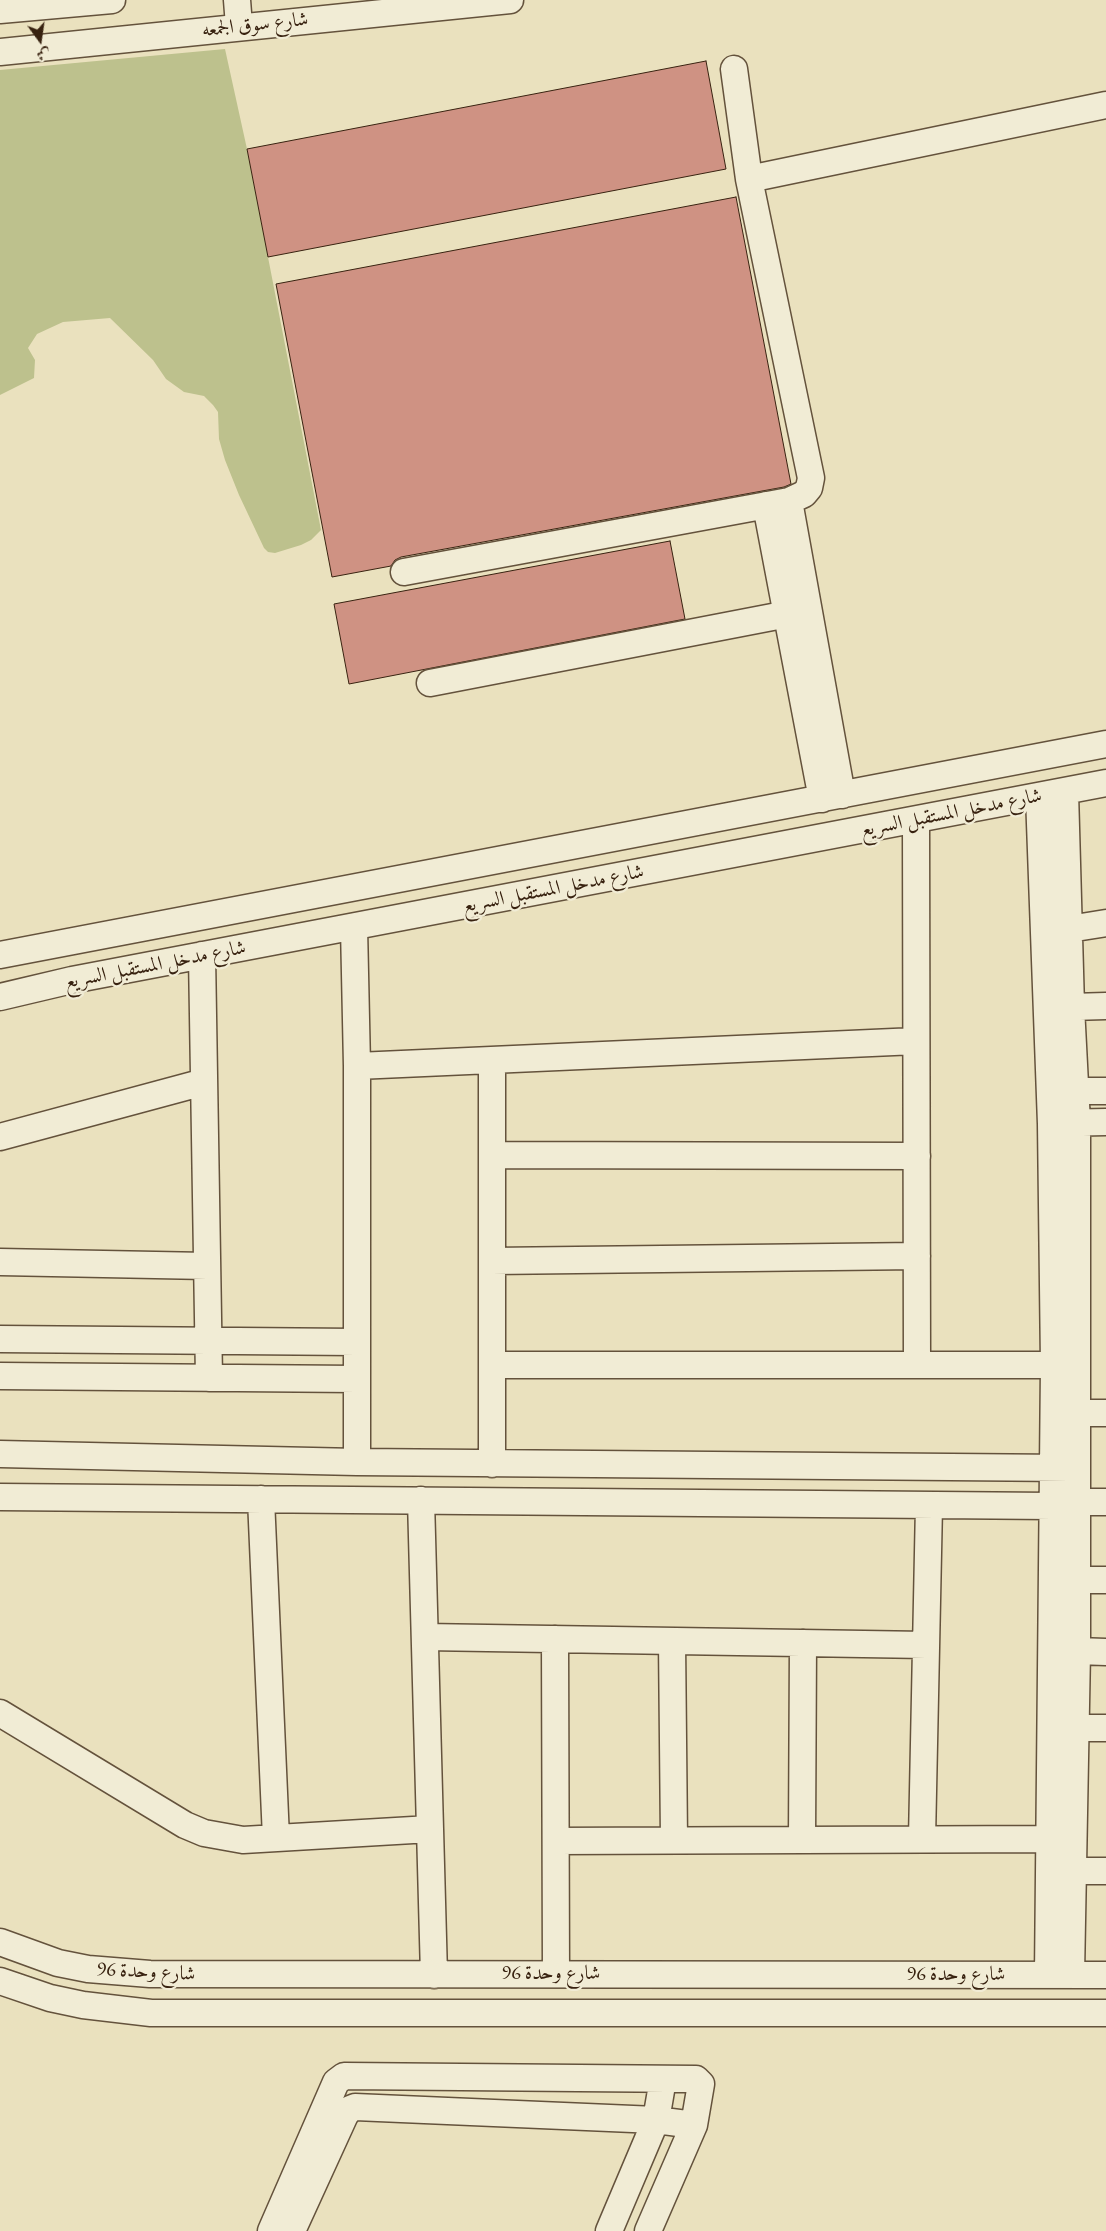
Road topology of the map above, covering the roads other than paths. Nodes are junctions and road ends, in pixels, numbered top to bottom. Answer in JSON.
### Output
{"nodes":[{"id":1,"x":112,"y":0,"type":"edge"},
{"id":2,"x":237,"y":0,"type":"edge"},
{"id":3,"x":510,"y":0,"type":"edge"},
{"id":4,"x":0,"y":10,"type":"edge"},
{"id":5,"x":239,"y":26,"type":"junction"},
{"id":6,"x":0,"y":52,"type":"edge"},
{"id":7,"x":734,"y":70,"type":"dead end"},
{"id":8,"x":1106,"y":105,"type":"edge"},
{"id":9,"x":749,"y":179,"type":"junction"},
{"id":10,"x":777,"y":503,"type":"junction"},
{"id":11,"x":404,"y":572,"type":"dead end"},
{"id":12,"x":788,"y":614,"type":"junction"},
{"id":13,"x":430,"y":683,"type":"dead end"},
{"id":14,"x":1106,"y":744,"type":"edge"},
{"id":15,"x":1043,"y":757,"type":"junction"},
{"id":16,"x":1106,"y":783,"type":"edge"},
{"id":17,"x":1052,"y":794,"type":"junction"},
{"id":18,"x":832,"y":797,"type":"junction"},
{"id":19,"x":916,"y":820,"type":"junction"},
{"id":20,"x":462,"y":868,"type":"junction"},
{"id":21,"x":469,"y":905,"type":"junction"},
{"id":22,"x":1106,"y":923,"type":"edge"},
{"id":23,"x":354,"y":927,"type":"junction"},
{"id":24,"x":1069,"y":929,"type":"junction"},
{"id":25,"x":0,"y":955,"type":"edge"},
{"id":26,"x":202,"y":955,"type":"junction"},
{"id":27,"x":0,"y":996,"type":"edge"},
{"id":28,"x":1106,"y":1006,"type":"edge"},
{"id":29,"x":1071,"y":1007,"type":"junction"},
{"id":30,"x":916,"y":1041,"type":"junction"},
{"id":31,"x":492,"y":1060,"type":"junction"},
{"id":32,"x":357,"y":1066,"type":"junction"},
{"id":33,"x":204,"y":1082,"type":"junction"},
{"id":34,"x":1076,"y":1091,"type":"junction"},
{"id":35,"x":1106,"y":1091,"type":"edge"},
{"id":36,"x":1049,"y":1092,"type":"junction"},
{"id":37,"x":1106,"y":1122,"type":"edge"},
{"id":38,"x":1077,"y":1123,"type":"junction"},
{"id":39,"x":1051,"y":1124,"type":"junction"},
{"id":40,"x":0,"y":1137,"type":"edge"},
{"id":41,"x":492,"y":1155,"type":"junction"},
{"id":42,"x":917,"y":1156,"type":"junction"},
{"id":43,"x":917,"y":1256,"type":"junction"},
{"id":44,"x":492,"y":1261,"type":"junction"},
{"id":45,"x":0,"y":1262,"type":"edge"},
{"id":46,"x":207,"y":1266,"type":"junction"},
{"id":47,"x":0,"y":1339,"type":"edge"},
{"id":48,"x":208,"y":1340,"type":"junction"},
{"id":49,"x":356,"y":1342,"type":"junction"},
{"id":50,"x":917,"y":1364,"type":"junction"},
{"id":51,"x":492,"y":1365,"type":"junction"},
{"id":52,"x":1054,"y":1365,"type":"junction"},
{"id":53,"x":0,"y":1376,"type":"edge"},
{"id":54,"x":209,"y":1378,"type":"junction"},
{"id":55,"x":356,"y":1380,"type":"junction"},
{"id":56,"x":1078,"y":1413,"type":"junction"},
{"id":57,"x":1106,"y":1413,"type":"edge"},
{"id":58,"x":0,"y":1454,"type":"edge"},
{"id":59,"x":357,"y":1462,"type":"junction"},
{"id":60,"x":492,"y":1464,"type":"junction"},
{"id":61,"x":1065,"y":1468,"type":"junction"},
{"id":62,"x":0,"y":1497,"type":"edge"},
{"id":63,"x":261,"y":1499,"type":"junction"},
{"id":64,"x":422,"y":1500,"type":"junction"},
{"id":65,"x":1106,"y":1502,"type":"edge"},
{"id":66,"x":1064,"y":1504,"type":"junction"},
{"id":67,"x":929,"y":1505,"type":"junction"},
{"id":68,"x":1077,"y":1580,"type":"junction"},
{"id":69,"x":1106,"y":1580,"type":"edge"},
{"id":70,"x":425,"y":1637,"type":"junction"},
{"id":71,"x":555,"y":1639,"type":"junction"},
{"id":72,"x":672,"y":1641,"type":"junction"},
{"id":73,"x":803,"y":1643,"type":"junction"},
{"id":74,"x":926,"y":1645,"type":"junction"},
{"id":75,"x":1077,"y":1651,"type":"junction"},
{"id":76,"x":1106,"y":1652,"type":"edge"},
{"id":77,"x":0,"y":1713,"type":"edge"},
{"id":78,"x":1062,"y":1728,"type":"junction"},
{"id":79,"x":1106,"y":1728,"type":"edge"},
{"id":80,"x":430,"y":1829,"type":"junction"},
{"id":81,"x":276,"y":1838,"type":"junction"},
{"id":82,"x":922,"y":1839,"type":"junction"},
{"id":83,"x":1049,"y":1839,"type":"junction"},
{"id":84,"x":674,"y":1840,"type":"junction"},
{"id":85,"x":802,"y":1840,"type":"junction"},
{"id":86,"x":556,"y":1841,"type":"junction"},
{"id":87,"x":1072,"y":1871,"type":"junction"},
{"id":88,"x":1106,"y":1871,"type":"edge"},
{"id":89,"x":0,"y":1942,"type":"edge"},
{"id":90,"x":58,"y":1963,"type":"junction"},
{"id":91,"x":556,"y":1974,"type":"junction"},
{"id":92,"x":644,"y":1974,"type":"junction"},
{"id":93,"x":434,"y":1975,"type":"junction"},
{"id":94,"x":1059,"y":1975,"type":"junction"},
{"id":95,"x":1106,"y":1975,"type":"edge"},
{"id":96,"x":0,"y":1981,"type":"edge"},
{"id":97,"x":50,"y":1998,"type":"junction"},
{"id":98,"x":644,"y":2013,"type":"junction"},
{"id":99,"x":1106,"y":2013,"type":"edge"},
{"id":100,"x":663,"y":2079,"type":"junction"},
{"id":101,"x":656,"y":2120,"type":"junction"},
{"id":102,"x":694,"y":2126,"type":"junction"},
{"id":103,"x":271,"y":2231,"type":"edge"},
{"id":104,"x":292,"y":2231,"type":"edge"},
{"id":105,"x":609,"y":2231,"type":"edge"},
{"id":106,"x":648,"y":2231,"type":"edge"}],
"edges":[{"from":1,"to":4,"type":"street"},
{"from":2,"to":5,"type":"street"},
{"from":3,"to":5,"type":"street","name":"شارع سوق الجمعه"},
{"from":5,"to":6,"type":"street","name":"شارع سوق الجمعه"},
{"from":7,"to":9,"type":"street"},
{"from":8,"to":9,"type":"street"},
{"from":9,"to":10,"type":"street"},
{"from":10,"to":11,"type":"street"},
{"from":10,"to":12,"type":"street"},
{"from":10,"to":18,"type":"street"},
{"from":12,"to":13,"type":"street"},
{"from":12,"to":18,"type":"street"},
{"from":14,"to":15,"type":"street","name":"شارع مدخل المستقبل السريع"},
{"from":15,"to":17,"type":"street"},
{"from":15,"to":18,"type":"street","name":"شارع مدخل المستقبل السريع"},
{"from":16,"to":17,"type":"street","name":"شارع مدخل المستقبل السريع"},
{"from":17,"to":19,"type":"street","name":"شارع مدخل المستقبل السريع"},
{"from":17,"to":24,"type":"street"},
{"from":17,"to":36,"type":"street"},
{"from":18,"to":20,"type":"street","name":"شارع مدخل المستقبل السريع"},
{"from":19,"to":21,"type":"street","name":"شارع مدخل المستقبل السريع"},
{"from":19,"to":30,"type":"street"},
{"from":20,"to":21,"type":"street"},
{"from":20,"to":25,"type":"street","name":"شارع مدخل المستقبل السريع"},
{"from":21,"to":23,"type":"street","name":"شارع مدخل المستقبل السريع"},
{"from":22,"to":24,"type":"street"},
{"from":23,"to":26,"type":"street","name":"شارع مدخل المستقبل السريع"},
{"from":23,"to":32,"type":"street"},
{"from":24,"to":29,"type":"street"},
{"from":26,"to":27,"type":"street","name":"شارع مدخل المستقبل السريع"},
{"from":26,"to":33,"type":"street"},
{"from":28,"to":29,"type":"street"},
{"from":29,"to":34,"type":"street"},
{"from":30,"to":31,"type":"street"},
{"from":30,"to":42,"type":"street"},
{"from":31,"to":32,"type":"street"},
{"from":31,"to":41,"type":"street"},
{"from":32,"to":49,"type":"street"},
{"from":33,"to":40,"type":"street"},
{"from":33,"to":46,"type":"street"},
{"from":34,"to":35,"type":"street"},
{"from":34,"to":36,"type":"street"},
{"from":34,"to":38,"type":"street"},
{"from":36,"to":39,"type":"street"},
{"from":37,"to":38,"type":"street"},
{"from":38,"to":39,"type":"street"},
{"from":38,"to":56,"type":"street"},
{"from":39,"to":52,"type":"street"},
{"from":41,"to":42,"type":"street"},
{"from":41,"to":44,"type":"street"},
{"from":42,"to":43,"type":"street"},
{"from":43,"to":44,"type":"street"},
{"from":43,"to":50,"type":"street"},
{"from":44,"to":51,"type":"street"},
{"from":45,"to":46,"type":"street"},
{"from":46,"to":48,"type":"street"},
{"from":47,"to":48,"type":"street"},
{"from":48,"to":49,"type":"street"},
{"from":48,"to":54,"type":"street"},
{"from":49,"to":55,"type":"street"},
{"from":50,"to":51,"type":"street"},
{"from":50,"to":52,"type":"street"},
{"from":51,"to":60,"type":"street"},
{"from":52,"to":61,"type":"street"},
{"from":53,"to":54,"type":"street"},
{"from":54,"to":55,"type":"street"},
{"from":55,"to":59,"type":"street"},
{"from":56,"to":57,"type":"street"},
{"from":56,"to":61,"type":"street"},
{"from":58,"to":59,"type":"street"},
{"from":59,"to":60,"type":"street"},
{"from":60,"to":61,"type":"street"},
{"from":61,"to":66,"type":"street"},
{"from":62,"to":63,"type":"street"},
{"from":63,"to":64,"type":"street"},
{"from":63,"to":81,"type":"street"},
{"from":64,"to":67,"type":"street"},
{"from":64,"to":70,"type":"street"},
{"from":65,"to":66,"type":"street"},
{"from":66,"to":67,"type":"street"},
{"from":66,"to":68,"type":"street"},
{"from":66,"to":78,"type":"street"},
{"from":67,"to":74,"type":"street"},
{"from":68,"to":69,"type":"street"},
{"from":68,"to":75,"type":"street"},
{"from":70,"to":71,"type":"street"},
{"from":70,"to":80,"type":"street"},
{"from":71,"to":72,"type":"street"},
{"from":71,"to":86,"type":"street"},
{"from":72,"to":73,"type":"street"},
{"from":72,"to":84,"type":"street"},
{"from":73,"to":74,"type":"street"},
{"from":73,"to":85,"type":"street"},
{"from":74,"to":82,"type":"street"},
{"from":75,"to":76,"type":"street"},
{"from":75,"to":78,"type":"street"},
{"from":77,"to":81,"type":"street"},
{"from":78,"to":79,"type":"street"},
{"from":78,"to":83,"type":"street"},
{"from":78,"to":87,"type":"street"},
{"from":80,"to":81,"type":"street"},
{"from":80,"to":93,"type":"street"},
{"from":82,"to":83,"type":"street"},
{"from":82,"to":85,"type":"street"},
{"from":83,"to":94,"type":"street"},
{"from":84,"to":85,"type":"street"},
{"from":84,"to":86,"type":"street"},
{"from":86,"to":91,"type":"street"},
{"from":87,"to":88,"type":"street"},
{"from":87,"to":94,"type":"street"},
{"from":89,"to":90,"type":"street","name":"شارع وحدة 96"},
{"from":90,"to":93,"type":"street","name":"شارع وحدة 96"},
{"from":90,"to":97,"type":"street"},
{"from":91,"to":92,"type":"street","name":"شارع وحدة 96"},
{"from":91,"to":93,"type":"street","name":"شارع وحدة 96"},
{"from":92,"to":94,"type":"street","name":"شارع وحدة 96"},
{"from":92,"to":98,"type":"street"},
{"from":94,"to":95,"type":"street","name":"شارع وحدة 96"},
{"from":96,"to":97,"type":"street","name":"شارع وحدة 96"},
{"from":97,"to":98,"type":"street","name":"شارع وحدة 96"},
{"from":98,"to":99,"type":"street","name":"شارع وحدة 96"},
{"from":100,"to":101,"type":"street"},
{"from":100,"to":102,"type":"street"},
{"from":100,"to":103,"type":"street"},
{"from":101,"to":102,"type":"street"},
{"from":101,"to":104,"type":"street"},
{"from":101,"to":105,"type":"street"},
{"from":102,"to":106,"type":"street"}]}
